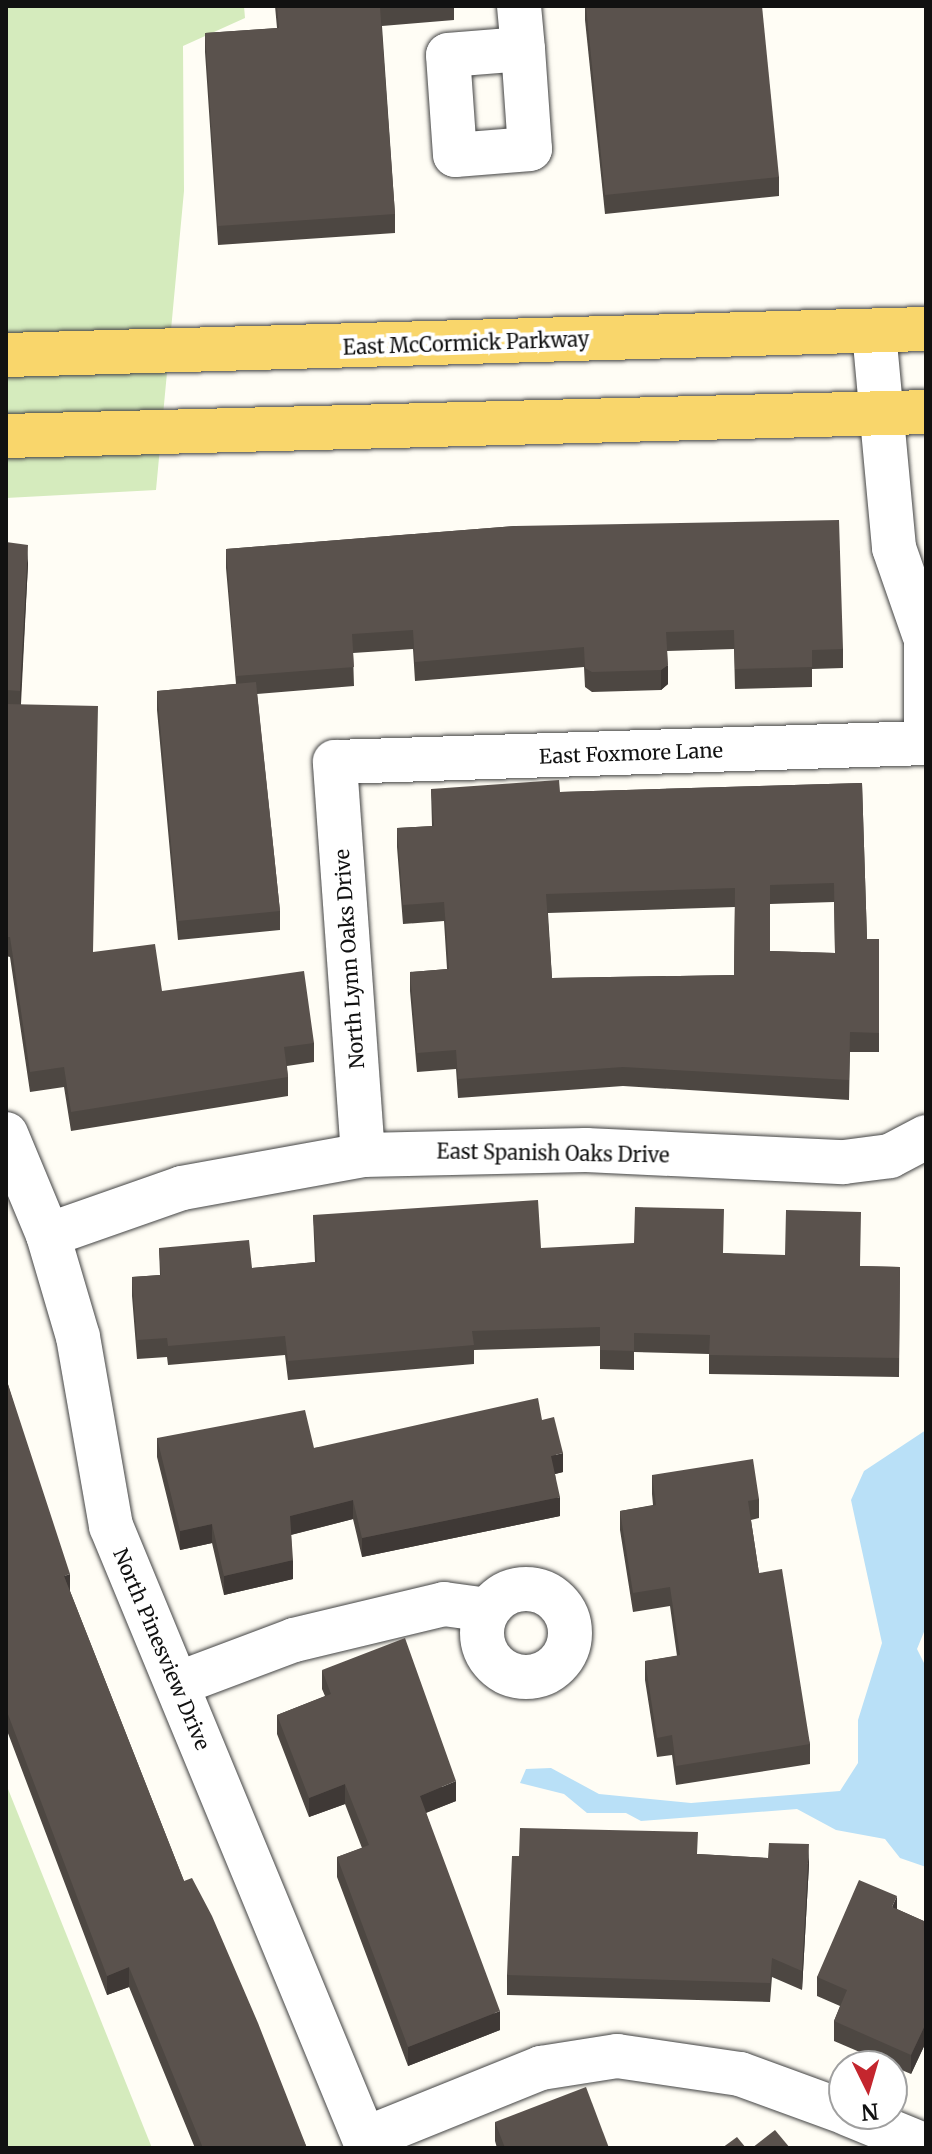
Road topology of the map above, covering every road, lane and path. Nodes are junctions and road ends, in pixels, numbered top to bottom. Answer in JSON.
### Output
{"nodes":[{"id":1,"x":519,"y":6,"type":"edge"},
{"id":2,"x":523,"y":49,"type":"dead end"},
{"id":3,"x":926,"y":329,"type":"edge"},
{"id":4,"x":874,"y":332,"type":"junction"},
{"id":5,"x":6,"y":355,"type":"edge"},
{"id":6,"x":926,"y":412,"type":"edge"},
{"id":7,"x":880,"y":414,"type":"junction"},
{"id":8,"x":6,"y":436,"type":"edge"},
{"id":9,"x":925,"y":631,"type":"edge"},
{"id":10,"x":926,"y":730,"type":"edge"},
{"id":11,"x":926,"y":743,"type":"edge"},
{"id":12,"x":335,"y":762,"type":"joint"},
{"id":13,"x":6,"y":1134,"type":"edge"},
{"id":14,"x":924,"y":1140,"type":"edge"},
{"id":15,"x":363,"y":1155,"type":"junction"},
{"id":16,"x":48,"y":1235,"type":"junction"},
{"id":17,"x":488,"y":1610,"type":"dead end"},
{"id":18,"x":177,"y":1684,"type":"junction"},
{"id":19,"x":828,"y":2107,"type":"edge"},
{"id":20,"x":887,"y":2130,"type":"edge"},
{"id":21,"x":367,"y":2144,"type":"edge"},
{"id":22,"x":926,"y":2146,"type":"edge"}],
"edges":[{"from":1,"to":2,"type":"street"},
{"from":3,"to":4,"type":"main road","name":"East McCormick Parkway"},
{"from":4,"to":5,"type":"main road","name":"East McCormick Parkway"},
{"from":4,"to":7,"type":"street"},
{"from":6,"to":7,"type":"main road"},
{"from":7,"to":8,"type":"main road"},
{"from":7,"to":9,"type":"street"},
{"from":9,"to":10,"type":"street"},
{"from":11,"to":12,"type":"street","name":"East Foxmore Lane"},
{"from":12,"to":15,"type":"street","name":"North Lynn Oaks Drive"},
{"from":13,"to":16,"type":"street","name":"North Pinesview Drive"},
{"from":14,"to":15,"type":"street","name":"East Spanish Oaks Drive"},
{"from":15,"to":16,"type":"street","name":"East Spanish Oaks Drive"},
{"from":16,"to":18,"type":"street","name":"North Pinesview Drive"},
{"from":17,"to":18,"type":"street"},
{"from":18,"to":21,"type":"street","name":"North Pinesview Drive"},
{"from":19,"to":21,"type":"street"},
{"from":20,"to":22,"type":"street"}]}
